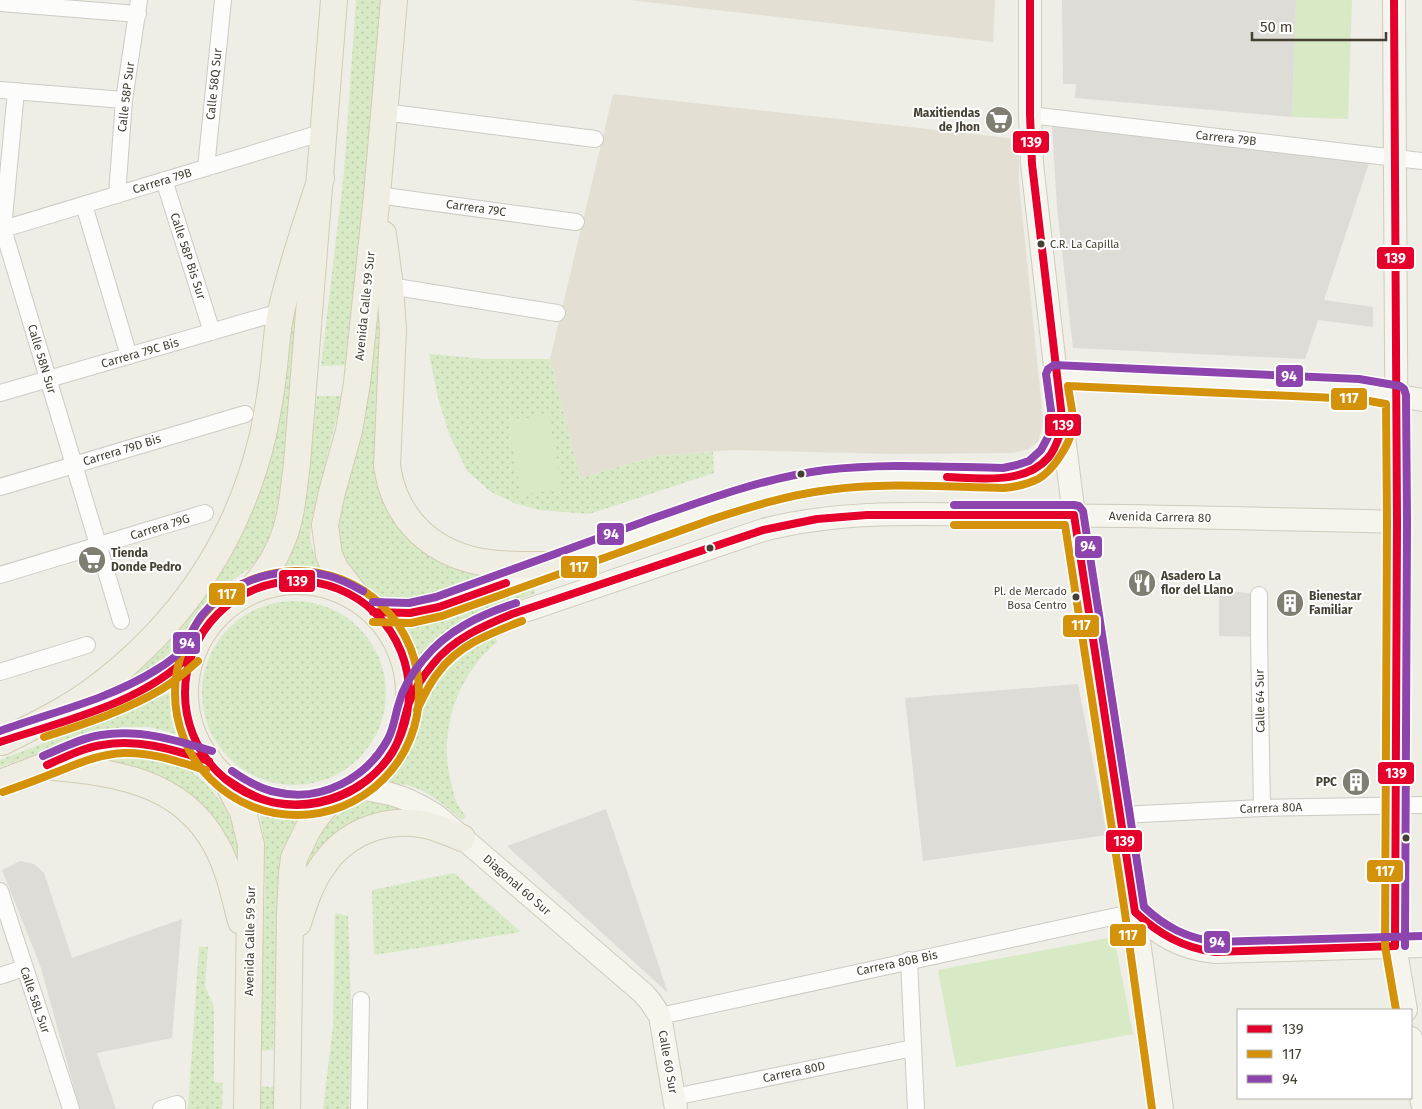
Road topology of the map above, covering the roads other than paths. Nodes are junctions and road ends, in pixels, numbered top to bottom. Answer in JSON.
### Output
{"nodes":[{"id":1,"x":223,"y":0,"type":"edge"},
{"id":2,"x":334,"y":0,"type":"edge"},
{"id":3,"x":394,"y":0,"type":"edge"},
{"id":4,"x":1030,"y":0,"type":"edge"},
{"id":5,"x":1394,"y":0,"type":"edge"},
{"id":6,"x":0,"y":3,"type":"edge"},
{"id":7,"x":138,"y":7,"type":"edge"},
{"id":8,"x":8,"y":90,"type":"edge"},
{"id":9,"x":124,"y":100,"type":"junction"},
{"id":10,"x":384,"y":112,"type":"junction"},
{"id":11,"x":1030,"y":115,"type":"junction"},
{"id":12,"x":324,"y":132,"type":"junction"},
{"id":13,"x":595,"y":139,"type":"dead end"},
{"id":14,"x":1394,"y":157,"type":"junction"},
{"id":15,"x":1422,"y":161,"type":"edge"},
{"id":16,"x":206,"y":168,"type":"junction"},
{"id":17,"x":321,"y":178,"type":"junction"},
{"id":18,"x":164,"y":180,"type":"junction"},
{"id":19,"x":117,"y":195,"type":"junction"},
{"id":20,"x":377,"y":195,"type":"junction"},
{"id":21,"x":84,"y":205,"type":"junction"},
{"id":22,"x":576,"y":222,"type":"dead end"},
{"id":23,"x":1,"y":230,"type":"edge"},
{"id":24,"x":390,"y":286,"type":"junction"},
{"id":25,"x":280,"y":312,"type":"junction"},
{"id":26,"x":557,"y":313,"type":"dead end"},
{"id":27,"x":212,"y":332,"type":"junction"},
{"id":28,"x":128,"y":356,"type":"junction"},
{"id":29,"x":1056,"y":375,"type":"junction"},
{"id":30,"x":48,"y":380,"type":"junction"},
{"id":31,"x":0,"y":393,"type":"edge"},
{"id":32,"x":1396,"y":396,"type":"junction"},
{"id":33,"x":1422,"y":400,"type":"edge"},
{"id":34,"x":245,"y":414,"type":"dead end"},
{"id":35,"x":1063,"y":426,"type":"junction"},
{"id":36,"x":74,"y":465,"type":"junction"},
{"id":37,"x":0,"y":487,"type":"edge"},
{"id":38,"x":205,"y":513,"type":"dead end"},
{"id":39,"x":1074,"y":515,"type":"junction"},
{"id":40,"x":1397,"y":522,"type":"junction"},
{"id":41,"x":98,"y":545,"type":"junction"},
{"id":42,"x":554,"y":565,"type":"junction"},
{"id":43,"x":0,"y":575,"type":"edge"},
{"id":44,"x":249,"y":592,"type":"junction"},
{"id":45,"x":1259,"y":595,"type":"dead end"},
{"id":46,"x":366,"y":606,"type":"junction"},
{"id":47,"x":121,"y":621,"type":"dead end"},
{"id":48,"x":87,"y":645,"type":"dead end"},
{"id":49,"x":192,"y":654,"type":"junction"},
{"id":50,"x":0,"y":672,"type":"edge"},
{"id":51,"x":408,"y":705,"type":"junction"},
{"id":52,"x":1,"y":742,"type":"edge"},
{"id":53,"x":44,"y":766,"type":"junction"},
{"id":54,"x":217,"y":770,"type":"junction"},
{"id":55,"x":0,"y":784,"type":"edge"},
{"id":56,"x":356,"y":788,"type":"junction"},
{"id":57,"x":331,"y":799,"type":"junction"},
{"id":58,"x":1422,"y":805,"type":"edge"},
{"id":59,"x":1396,"y":806,"type":"junction"},
{"id":60,"x":1262,"y":808,"type":"junction"},
{"id":61,"x":1120,"y":815,"type":"junction"},
{"id":62,"x":462,"y":838,"type":"junction"},
{"id":63,"x":0,"y":891,"type":"edge"},
{"id":64,"x":1135,"y":912,"type":"junction"},
{"id":65,"x":1395,"y":946,"type":"junction"},
{"id":66,"x":1422,"y":946,"type":"edge"},
{"id":67,"x":290,"y":948,"type":"junction"},
{"id":68,"x":250,"y":954,"type":"junction"},
{"id":69,"x":909,"y":960,"type":"junction"},
{"id":70,"x":24,"y":968,"type":"junction"},
{"id":71,"x":0,"y":976,"type":"edge"},
{"id":72,"x":361,"y":1000,"type":"dead end"},
{"id":73,"x":1406,"y":1009,"type":"edge"},
{"id":74,"x":660,"y":1016,"type":"junction"},
{"id":75,"x":1412,"y":1044,"type":"edge"},
{"id":76,"x":914,"y":1048,"type":"junction"},
{"id":77,"x":675,"y":1103,"type":"edge"},
{"id":78,"x":1422,"y":1103,"type":"edge"},
{"id":79,"x":71,"y":1109,"type":"edge"},
{"id":80,"x":247,"y":1109,"type":"edge"},
{"id":81,"x":287,"y":1109,"type":"edge"},
{"id":82,"x":360,"y":1109,"type":"edge"},
{"id":83,"x":916,"y":1109,"type":"edge"},
{"id":84,"x":1162,"y":1109,"type":"edge"}],
"edges":[{"from":1,"to":16,"type":"street","name":"Calle 58Q Sur"},
{"from":2,"to":12,"type":"main road"},
{"from":3,"to":10,"type":"main road","name":"Avenida Calle 59 Sur"},
{"from":4,"to":11,"type":"main road"},
{"from":5,"to":14,"type":"main road"},
{"from":6,"to":7,"type":"street"},
{"from":7,"to":9,"type":"street","name":"Calle 58P Sur"},
{"from":8,"to":9,"type":"street"},
{"from":8,"to":23,"type":"street","name":"Calle 58N Sur"},
{"from":9,"to":19,"type":"street","name":"Calle 58P Sur"},
{"from":10,"to":13,"type":"street"},
{"from":10,"to":20,"type":"main road","name":"Avenida Calle 59 Sur"},
{"from":11,"to":14,"type":"street","name":"Carrera 79B"},
{"from":11,"to":29,"type":"main road"},
{"from":12,"to":16,"type":"street","name":"Carrera 79B"},
{"from":12,"to":17,"type":"main road"},
{"from":14,"to":15,"type":"street","name":"Carrera 79B"},
{"from":14,"to":32,"type":"main road"},
{"from":16,"to":18,"type":"street","name":"Carrera 79B"},
{"from":17,"to":25,"type":"main road"},
{"from":17,"to":44,"type":"main road"},
{"from":18,"to":19,"type":"street","name":"Carrera 79B"},
{"from":18,"to":27,"type":"street","name":"Calle 58P Bis Sur"},
{"from":19,"to":21,"type":"street","name":"Carrera 79B"},
{"from":20,"to":22,"type":"street","name":"Carrera 79C"},
{"from":20,"to":24,"type":"main road"},
{"from":20,"to":46,"type":"main road","name":"Avenida Calle 59 Sur"},
{"from":21,"to":23,"type":"street","name":"Carrera 79B"},
{"from":21,"to":28,"type":"street"},
{"from":23,"to":30,"type":"street","name":"Calle 58N Sur"},
{"from":24,"to":26,"type":"street"},
{"from":24,"to":42,"type":"main road"},
{"from":25,"to":27,"type":"street","name":"Carrera 79C Bis"},
{"from":25,"to":52,"type":"main road"},
{"from":27,"to":28,"type":"street","name":"Carrera 79C Bis"},
{"from":28,"to":30,"type":"street","name":"Carrera 79C Bis"},
{"from":29,"to":32,"type":"main road"},
{"from":29,"to":35,"type":"main road"},
{"from":30,"to":31,"type":"street","name":"Carrera 79C Bis"},
{"from":30,"to":36,"type":"street","name":"Calle 58N Sur"},
{"from":32,"to":33,"type":"main road"},
{"from":32,"to":40,"type":"main road"},
{"from":34,"to":36,"type":"street","name":"Carrera 79D Bis"},
{"from":35,"to":39,"type":"main road"},
{"from":35,"to":42,"type":"main road"},
{"from":36,"to":37,"type":"street","name":"Carrera 79D Bis"},
{"from":36,"to":41,"type":"street","name":"Calle 58N Sur"},
{"from":38,"to":41,"type":"street","name":"Carrera 79G"},
{"from":39,"to":40,"type":"main road","name":"Avenida Carrera 80"},
{"from":39,"to":51,"type":"main road","name":"Avenida Carrera 80"},
{"from":39,"to":61,"type":"main road"},
{"from":40,"to":59,"type":"main road"},
{"from":41,"to":43,"type":"street","name":"Carrera 79G"},
{"from":41,"to":47,"type":"street","name":"Calle 58N Sur"},
{"from":42,"to":46,"type":"main road"},
{"from":44,"to":46,"type":"main road"},
{"from":44,"to":49,"type":"main road"},
{"from":45,"to":60,"type":"street","name":"Calle 64 Sur"},
{"from":46,"to":51,"type":"main road","name":"Avenida Calle 59 Sur"},
{"from":48,"to":50,"type":"street"},
{"from":49,"to":52,"type":"main road"},
{"from":49,"to":54,"type":"main road","name":"Avenida Calle 59 Sur"},
{"from":51,"to":56,"type":"main road","name":"Avenida Calle 59 Sur"},
{"from":53,"to":54,"type":"main road"},
{"from":53,"to":55,"type":"main road"},
{"from":53,"to":68,"type":"main road"},
{"from":54,"to":57,"type":"main road"},
{"from":54,"to":68,"type":"main road","name":"Avenida Calle 59 Sur"},
{"from":56,"to":57,"type":"main road","name":"Avenida Calle 59 Sur"},
{"from":56,"to":62,"type":"main road","name":"Diagonal 60 Sur"},
{"from":57,"to":67,"type":"main road"},
{"from":58,"to":59,"type":"street","name":"Carrera 80A"},
{"from":59,"to":60,"type":"street","name":"Carrera 80A"},
{"from":59,"to":65,"type":"main road"},
{"from":60,"to":61,"type":"street","name":"Carrera 80A"},
{"from":61,"to":64,"type":"main road"},
{"from":62,"to":67,"type":"main road"},
{"from":62,"to":74,"type":"main road","name":"Diagonal 60 Sur"},
{"from":63,"to":70,"type":"street","name":"Calle 58L Sur"},
{"from":64,"to":65,"type":"main road"},
{"from":64,"to":69,"type":"street","name":"Carrera 80B Bis"},
{"from":64,"to":84,"type":"main road"},
{"from":65,"to":66,"type":"main road"},
{"from":65,"to":73,"type":"main road"},
{"from":67,"to":81,"type":"main road"},
{"from":68,"to":80,"type":"main road","name":"Avenida Calle 59 Sur"},
{"from":69,"to":74,"type":"street","name":"Carrera 80B Bis"},
{"from":69,"to":76,"type":"street"},
{"from":70,"to":71,"type":"street"},
{"from":70,"to":79,"type":"street","name":"Calle 58L Sur"},
{"from":72,"to":82,"type":"street"},
{"from":74,"to":77,"type":"main road","name":"Calle 60 Sur"},
{"from":75,"to":78,"type":"main road"},
{"from":76,"to":77,"type":"street","name":"Carrera 80D"},
{"from":76,"to":83,"type":"street"}]}
